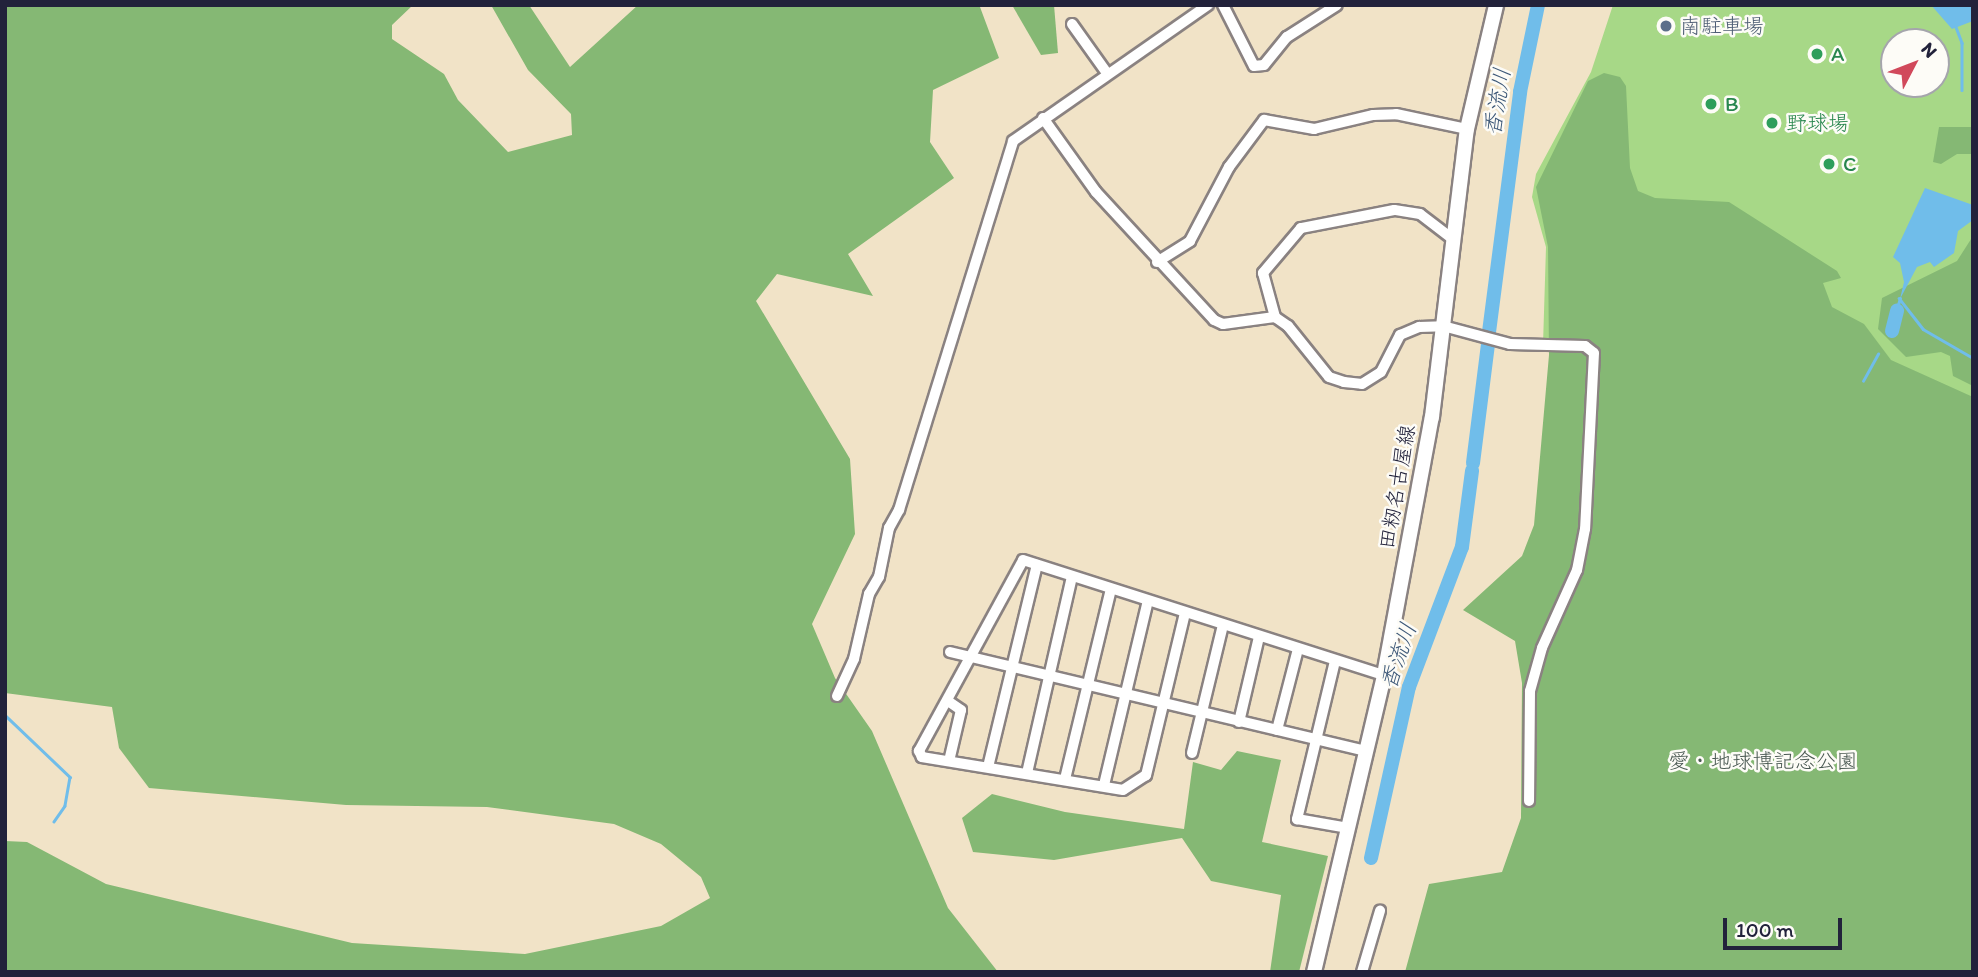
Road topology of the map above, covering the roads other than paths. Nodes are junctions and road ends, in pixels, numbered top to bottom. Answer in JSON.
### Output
{"nodes":[{"id":1,"x":1208,"y":5,"type":"edge"},
{"id":2,"x":1223,"y":5,"type":"edge"},
{"id":3,"x":1337,"y":5,"type":"edge"},
{"id":4,"x":1496,"y":5,"type":"edge"},
{"id":5,"x":1072,"y":24,"type":"dead end"},
{"id":6,"x":1107,"y":73,"type":"junction"},
{"id":7,"x":1043,"y":118,"type":"junction"},
{"id":8,"x":1467,"y":129,"type":"junction"},
{"id":9,"x":1454,"y":240,"type":"junction"},
{"id":10,"x":1157,"y":262,"type":"junction"},
{"id":11,"x":1275,"y":317,"type":"junction"},
{"id":12,"x":1443,"y":326,"type":"junction"},
{"id":13,"x":1037,"y":565,"type":"junction"},
{"id":14,"x":1072,"y":576,"type":"junction"},
{"id":15,"x":1111,"y":589,"type":"junction"},
{"id":16,"x":1148,"y":601,"type":"junction"},
{"id":17,"x":1185,"y":613,"type":"junction"},
{"id":18,"x":1223,"y":625,"type":"junction"},
{"id":19,"x":1259,"y":637,"type":"junction"},
{"id":20,"x":1298,"y":649,"type":"junction"},
{"id":21,"x":950,"y":652,"type":"dead end"},
{"id":22,"x":970,"y":659,"type":"junction"},
{"id":23,"x":1335,"y":661,"type":"junction"},
{"id":24,"x":1012,"y":669,"type":"junction"},
{"id":25,"x":1384,"y":675,"type":"junction"},
{"id":26,"x":1049,"y":677,"type":"junction"},
{"id":27,"x":1088,"y":686,"type":"junction"},
{"id":28,"x":1125,"y":695,"type":"junction"},
{"id":29,"x":837,"y":696,"type":"dead end"},
{"id":30,"x":948,"y":701,"type":"junction"},
{"id":31,"x":1163,"y":703,"type":"junction"},
{"id":32,"x":1201,"y":713,"type":"junction"},
{"id":33,"x":1239,"y":722,"type":"junction"},
{"id":34,"x":1277,"y":730,"type":"junction"},
{"id":35,"x":1315,"y":740,"type":"junction"},
{"id":36,"x":1366,"y":751,"type":"junction"},
{"id":37,"x":1192,"y":753,"type":"dead end"},
{"id":38,"x":949,"y":761,"type":"junction"},
{"id":39,"x":988,"y":767,"type":"junction"},
{"id":40,"x":1027,"y":773,"type":"junction"},
{"id":41,"x":1065,"y":779,"type":"junction"},
{"id":42,"x":1104,"y":785,"type":"junction"},
{"id":43,"x":1530,"y":800,"type":"dead end"},
{"id":44,"x":1348,"y":828,"type":"junction"},
{"id":45,"x":1380,"y":911,"type":"dead end"},
{"id":46,"x":1314,"y":972,"type":"edge"},
{"id":47,"x":1362,"y":972,"type":"edge"}],
"edges":[{"from":1,"to":6,"type":"street"},
{"from":2,"to":3,"type":"street"},
{"from":4,"to":8,"type":"main road","name":"田籾名古屋線"},
{"from":5,"to":6,"type":"street"},
{"from":6,"to":7,"type":"street"},
{"from":7,"to":10,"type":"street"},
{"from":7,"to":29,"type":"street"},
{"from":8,"to":9,"type":"main road","name":"田籾名古屋線"},
{"from":8,"to":10,"type":"street"},
{"from":9,"to":11,"type":"street"},
{"from":9,"to":12,"type":"main road","name":"田籾名古屋線"},
{"from":10,"to":11,"type":"street"},
{"from":11,"to":12,"type":"street"},
{"from":12,"to":25,"type":"main road","name":"田籾名古屋線"},
{"from":12,"to":43,"type":"street"},
{"from":13,"to":14,"type":"street"},
{"from":13,"to":22,"type":"street"},
{"from":13,"to":24,"type":"street"},
{"from":14,"to":15,"type":"street"},
{"from":14,"to":26,"type":"street"},
{"from":15,"to":16,"type":"street"},
{"from":15,"to":27,"type":"street"},
{"from":16,"to":17,"type":"street"},
{"from":16,"to":28,"type":"street"},
{"from":17,"to":18,"type":"street"},
{"from":17,"to":31,"type":"street"},
{"from":18,"to":19,"type":"street"},
{"from":18,"to":32,"type":"street"},
{"from":19,"to":20,"type":"street"},
{"from":19,"to":33,"type":"street"},
{"from":20,"to":23,"type":"street"},
{"from":20,"to":34,"type":"street"},
{"from":21,"to":22,"type":"street"},
{"from":22,"to":24,"type":"street"},
{"from":22,"to":30,"type":"street"},
{"from":23,"to":25,"type":"street"},
{"from":23,"to":35,"type":"street"},
{"from":24,"to":26,"type":"street"},
{"from":24,"to":39,"type":"street"},
{"from":25,"to":36,"type":"main road","name":"田籾名古屋線"},
{"from":26,"to":27,"type":"street"},
{"from":26,"to":40,"type":"street"},
{"from":27,"to":28,"type":"street"},
{"from":27,"to":41,"type":"street"},
{"from":28,"to":31,"type":"street"},
{"from":28,"to":42,"type":"street"},
{"from":30,"to":38,"type":"street"},
{"from":30,"to":38,"type":"street"},
{"from":31,"to":32,"type":"street"},
{"from":31,"to":42,"type":"street"},
{"from":32,"to":33,"type":"street"},
{"from":32,"to":37,"type":"street"},
{"from":33,"to":34,"type":"street"},
{"from":34,"to":35,"type":"street"},
{"from":35,"to":36,"type":"street"},
{"from":35,"to":44,"type":"street"},
{"from":36,"to":44,"type":"main road","name":"田籾名古屋線"},
{"from":38,"to":39,"type":"street"},
{"from":39,"to":40,"type":"street"},
{"from":40,"to":41,"type":"street"},
{"from":41,"to":42,"type":"street"},
{"from":44,"to":46,"type":"main road","name":"田籾名古屋線"},
{"from":45,"to":47,"type":"street"}]}
